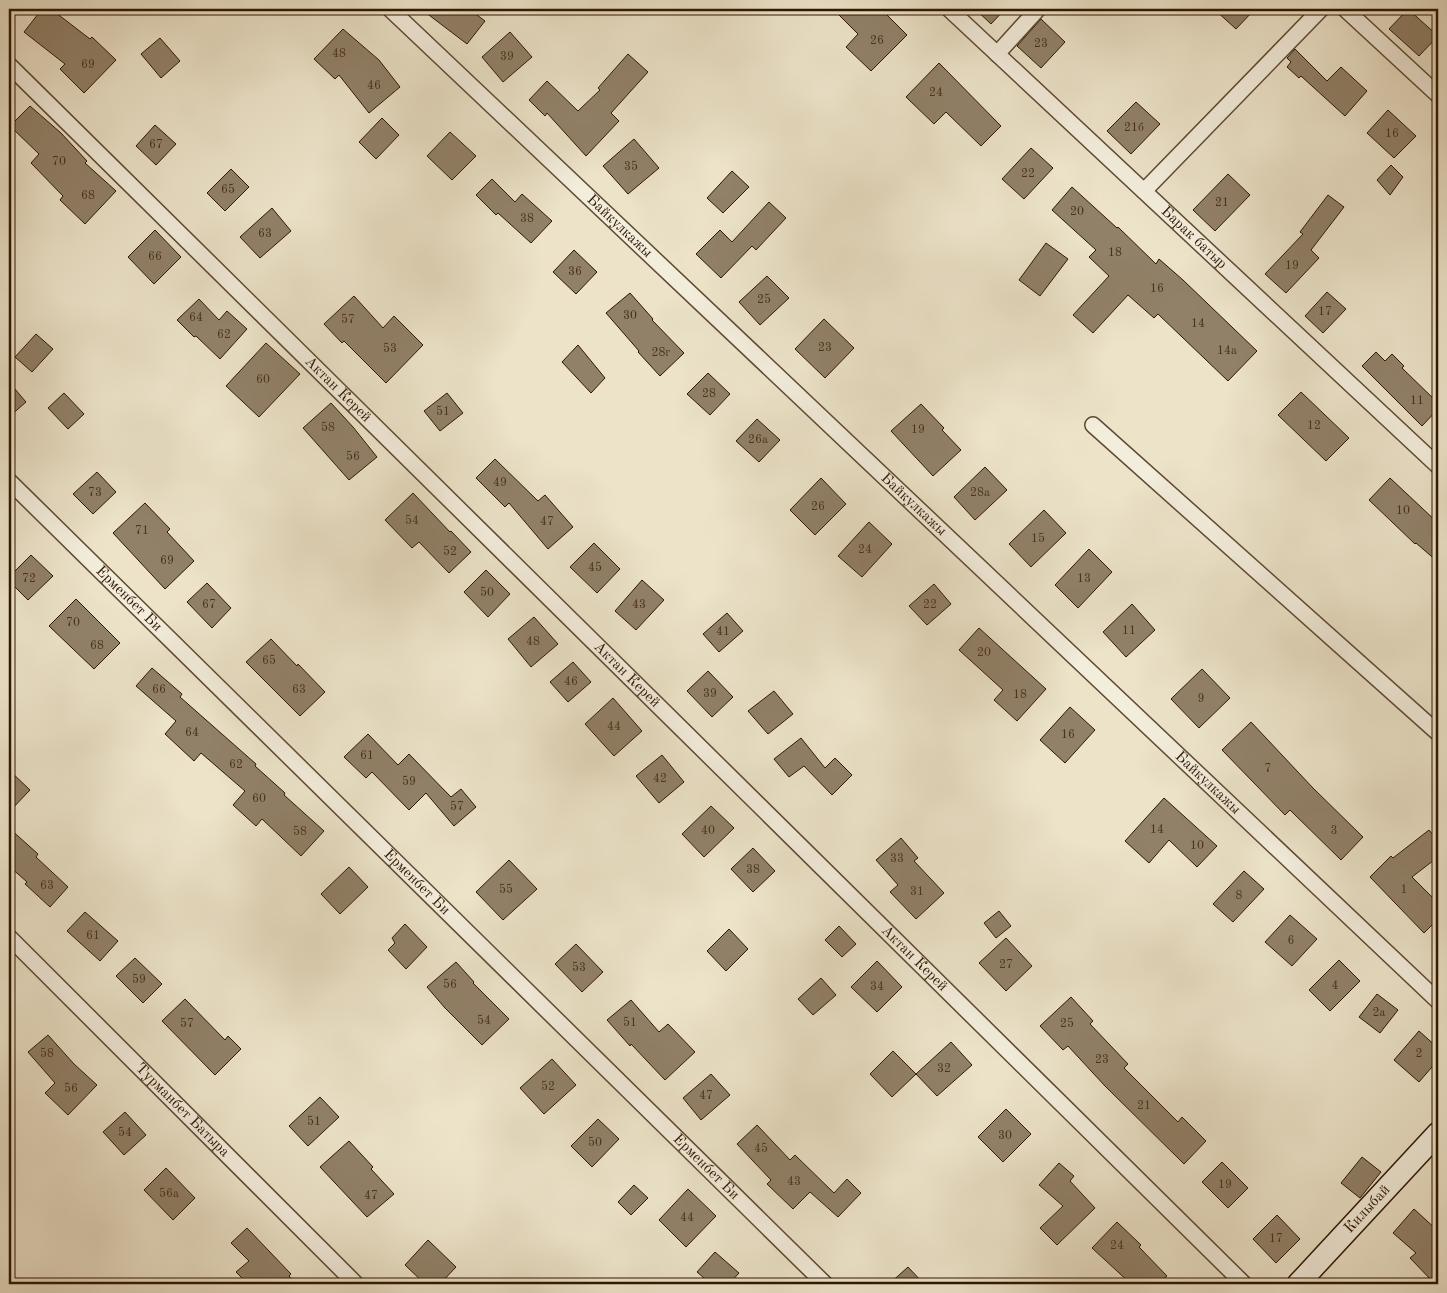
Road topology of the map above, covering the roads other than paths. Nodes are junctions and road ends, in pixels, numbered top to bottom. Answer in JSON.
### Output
{"nodes":[{"id":1,"x":390,"y":9,"type":"edge"},
{"id":2,"x":949,"y":9,"type":"edge"},
{"id":3,"x":1038,"y":9,"type":"edge"},
{"id":4,"x":1321,"y":9,"type":"edge"},
{"id":5,"x":1345,"y":9,"type":"edge"},
{"id":6,"x":997,"y":54,"type":"junction"},
{"id":7,"x":9,"y":65,"type":"edge"},
{"id":8,"x":1438,"y":95,"type":"edge"},
{"id":9,"x":1144,"y":191,"type":"junction"},
{"id":10,"x":1093,"y":425,"type":"dead end"},
{"id":11,"x":1438,"y":466,"type":"edge"},
{"id":12,"x":9,"y":481,"type":"edge"},
{"id":13,"x":1438,"y":733,"type":"edge"},
{"id":14,"x":9,"y":937,"type":"edge"},
{"id":15,"x":1438,"y":1001,"type":"edge"},
{"id":16,"x":1438,"y":1133,"type":"edge"},
{"id":17,"x":356,"y":1284,"type":"edge"},
{"id":18,"x":825,"y":1284,"type":"edge"},
{"id":19,"x":1244,"y":1284,"type":"edge"},
{"id":20,"x":1298,"y":1284,"type":"edge"}],
"edges":[{"from":1,"to":15,"type":"street","name":"Байкулкажы"},
{"from":2,"to":6,"type":"street","name":"Барак батыр"},
{"from":3,"to":6,"type":"street"},
{"from":4,"to":9,"type":"street"},
{"from":5,"to":8,"type":"street"},
{"from":6,"to":9,"type":"street","name":"Барак батыр"},
{"from":7,"to":19,"type":"street","name":"Актан Керей"},
{"from":9,"to":11,"type":"street","name":"Барак батыр"},
{"from":10,"to":13,"type":"street"},
{"from":12,"to":18,"type":"street","name":"Ерменбет Би"},
{"from":14,"to":17,"type":"street","name":"Турманбет Батыра"},
{"from":16,"to":20,"type":"street","name":"Килыбай"}]}
